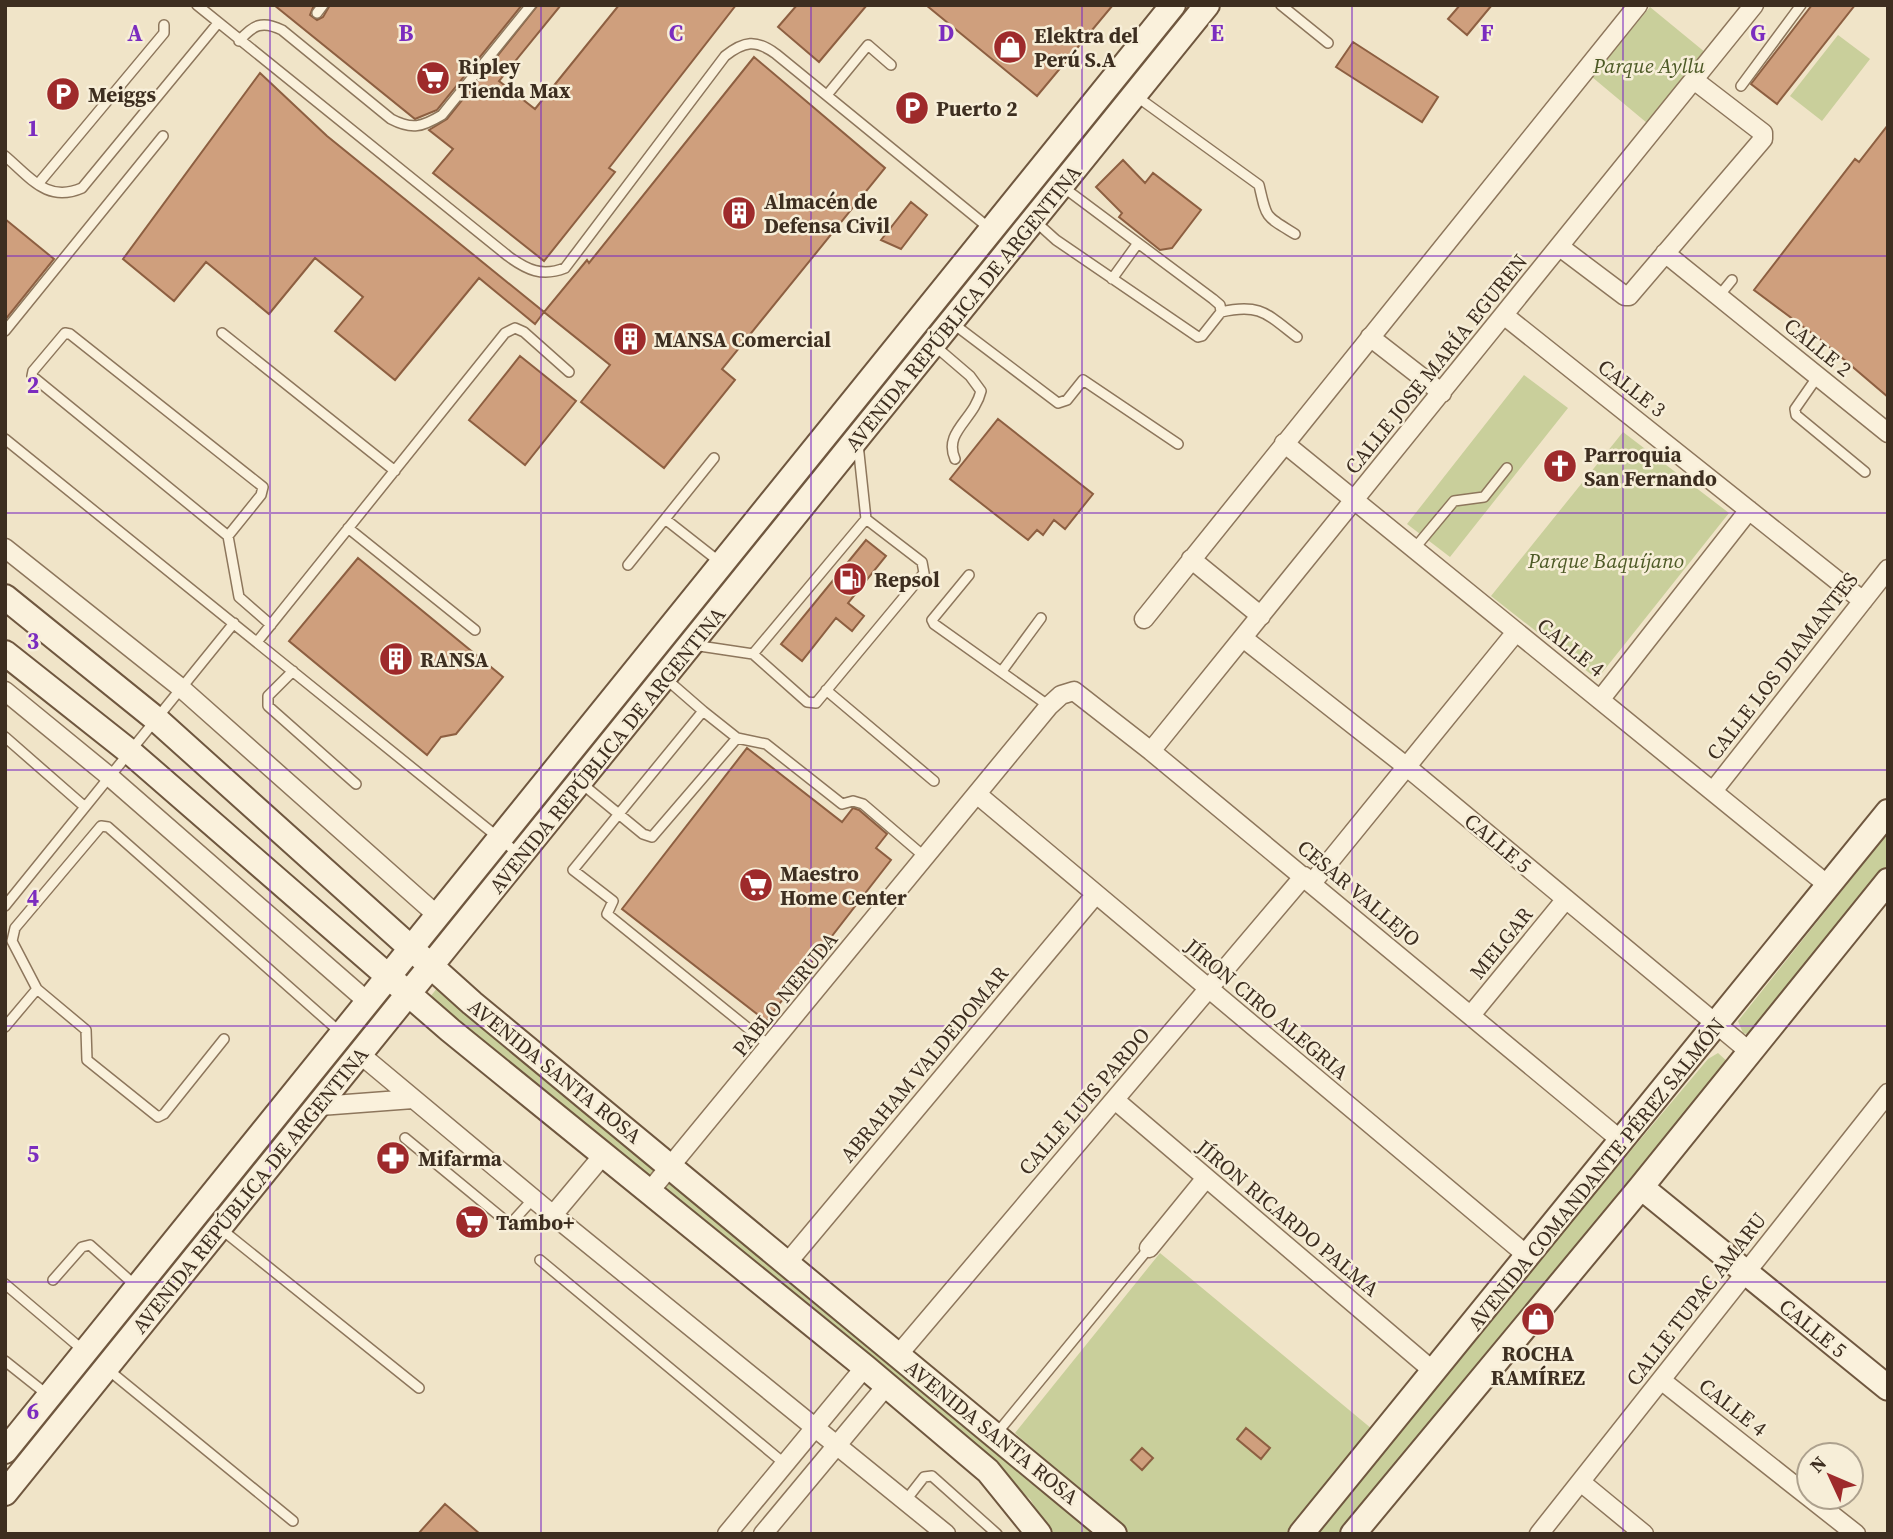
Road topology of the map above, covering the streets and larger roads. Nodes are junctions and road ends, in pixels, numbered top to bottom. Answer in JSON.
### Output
{"nodes":[{"id":1,"x":1173,"y":5,"type":"edge"},
{"id":2,"x":1207,"y":5,"type":"edge"},
{"id":3,"x":1637,"y":5,"type":"edge"},
{"id":4,"x":1754,"y":5,"type":"edge"},
{"id":5,"x":1694,"y":80,"type":"junction"},
{"id":6,"x":1560,"y":247,"type":"junction"},
{"id":7,"x":1665,"y":253,"type":"junction"},
{"id":8,"x":1505,"y":316,"type":"junction"},
{"id":9,"x":1370,"y":337,"type":"junction"},
{"id":10,"x":1442,"y":393,"type":"junction"},
{"id":11,"x":1887,"y":431,"type":"edge"},
{"id":12,"x":1284,"y":443,"type":"junction"},
{"id":13,"x":1355,"y":500,"type":"junction"},
{"id":14,"x":1749,"y":510,"type":"junction"},
{"id":15,"x":5,"y":548,"type":"edge"},
{"id":16,"x":1191,"y":559,"type":"junction"},
{"id":17,"x":1888,"y":569,"type":"edge"},
{"id":18,"x":5,"y":597,"type":"edge"},
{"id":19,"x":1863,"y":601,"type":"junction"},
{"id":20,"x":1261,"y":616,"type":"junction"},
{"id":21,"x":1144,"y":619,"type":"dead end"},
{"id":22,"x":1516,"y":632,"type":"junction"},
{"id":23,"x":1243,"y":638,"type":"junction"},
{"id":24,"x":5,"y":653,"type":"edge"},
{"id":25,"x":5,"y":691,"type":"edge"},
{"id":26,"x":1055,"y":700,"type":"joint"},
{"id":27,"x":1600,"y":700,"type":"junction"},
{"id":28,"x":1152,"y":751,"type":"junction"},
{"id":29,"x":1407,"y":767,"type":"junction"},
{"id":30,"x":1713,"y":791,"type":"junction"},
{"id":31,"x":978,"y":795,"type":"junction"},
{"id":32,"x":1888,"y":812,"type":"edge"},
{"id":33,"x":1308,"y":880,"type":"junction"},
{"id":34,"x":1888,"y":881,"type":"edge"},
{"id":35,"x":1829,"y":886,"type":"junction"},
{"id":36,"x":1096,"y":894,"type":"junction"},
{"id":37,"x":1566,"y":899,"type":"junction"},
{"id":38,"x":438,"y":916,"type":"junction"},
{"id":39,"x":410,"y":951,"type":"junction"},
{"id":40,"x":431,"y":968,"type":"junction"},
{"id":41,"x":388,"y":978,"type":"junction"},
{"id":42,"x":1210,"y":990,"type":"junction"},
{"id":43,"x":409,"y":996,"type":"junction"},
{"id":44,"x":368,"y":1002,"type":"junction"},
{"id":45,"x":1471,"y":1015,"type":"junction"},
{"id":46,"x":1717,"y":1026,"type":"junction"},
{"id":47,"x":1750,"y":1052,"type":"junction"},
{"id":48,"x":361,"y":1055,"type":"junction"},
{"id":49,"x":1888,"y":1093,"type":"edge"},
{"id":50,"x":413,"y":1098,"type":"junction"},
{"id":51,"x":1115,"y":1100,"type":"junction"},
{"id":52,"x":320,"y":1106,"type":"junction"},
{"id":53,"x":1623,"y":1142,"type":"junction"},
{"id":54,"x":604,"y":1154,"type":"junction"},
{"id":55,"x":671,"y":1167,"type":"junction"},
{"id":56,"x":1206,"y":1178,"type":"junction"},
{"id":57,"x":1641,"y":1187,"type":"junction"},
{"id":58,"x":649,"y":1192,"type":"junction"},
{"id":59,"x":554,"y":1216,"type":"junction"},
{"id":60,"x":1149,"y":1248,"type":"road end"},
{"id":61,"x":1529,"y":1257,"type":"junction"},
{"id":62,"x":788,"y":1262,"type":"junction"},
{"id":63,"x":1745,"y":1273,"type":"junction"},
{"id":64,"x":898,"y":1355,"type":"junction"},
{"id":65,"x":95,"y":1360,"type":"junction"},
{"id":66,"x":865,"y":1367,"type":"junction"},
{"id":67,"x":1432,"y":1370,"type":"junction"},
{"id":68,"x":1661,"y":1380,"type":"junction"},
{"id":69,"x":887,"y":1385,"type":"junction"},
{"id":70,"x":1888,"y":1388,"type":"edge"},
{"id":71,"x":817,"y":1426,"type":"junction"},
{"id":72,"x":838,"y":1444,"type":"junction"},
{"id":73,"x":5,"y":1451,"type":"edge"},
{"id":74,"x":1582,"y":1483,"type":"junction"},
{"id":75,"x":1795,"y":1486,"type":"edge"},
{"id":76,"x":5,"y":1493,"type":"edge"},
{"id":77,"x":1827,"y":1511,"type":"edge"},
{"id":78,"x":727,"y":1534,"type":"edge"},
{"id":79,"x":763,"y":1534,"type":"edge"},
{"id":80,"x":946,"y":1534,"type":"edge"},
{"id":81,"x":1039,"y":1534,"type":"edge"},
{"id":82,"x":1114,"y":1534,"type":"edge"},
{"id":83,"x":1301,"y":1534,"type":"edge"},
{"id":84,"x":1353,"y":1534,"type":"edge"},
{"id":85,"x":1539,"y":1534,"type":"edge"},
{"id":86,"x":1644,"y":1534,"type":"edge"},
{"id":87,"x":1856,"y":1534,"type":"edge"}],
"edges":[{"from":1,"to":38,"type":"main road","name":"AVENIDA REPÚBLICA DE ARGENTINA"},
{"from":2,"to":40,"type":"main road","name":"AVENIDA REPÚBLICA DE ARGENTINA"},
{"from":3,"to":9,"type":"street"},
{"from":4,"to":5,"type":"street","name":"CALLE JOSE MARÍA EGUREN"},
{"from":5,"to":6,"type":"street","name":"CALLE JOSE MARÍA EGUREN"},
{"from":5,"to":7,"type":"street"},
{"from":6,"to":7,"type":"street"},
{"from":6,"to":8,"type":"street","name":"CALLE JOSE MARÍA EGUREN"},
{"from":7,"to":11,"type":"street","name":"CALLE 2"},
{"from":8,"to":10,"type":"street","name":"CALLE JOSE MARÍA EGUREN"},
{"from":8,"to":14,"type":"street","name":"CALLE 3"},
{"from":9,"to":10,"type":"street"},
{"from":9,"to":12,"type":"street"},
{"from":10,"to":13,"type":"street","name":"CALLE JOSE MARÍA EGUREN"},
{"from":12,"to":13,"type":"street","name":"CALLE 4"},
{"from":12,"to":16,"type":"street"},
{"from":13,"to":20,"type":"street","name":"CALLE JOSE MARÍA EGUREN"},
{"from":13,"to":22,"type":"street","name":"CALLE 4"},
{"from":14,"to":19,"type":"street","name":"CALLE 3"},
{"from":14,"to":27,"type":"street"},
{"from":15,"to":38,"type":"street"},
{"from":16,"to":20,"type":"street"},
{"from":16,"to":21,"type":"street"},
{"from":17,"to":19,"type":"street","name":"CALLE LOS DIAMANTES"},
{"from":18,"to":39,"type":"main road","name":"AVENIDA SANTA ROSA"},
{"from":19,"to":30,"type":"street","name":"CALLE LOS DIAMANTES"},
{"from":20,"to":23,"type":"street","name":"CALLE JOSE MARÍA EGUREN"},
{"from":22,"to":27,"type":"street","name":"CALLE 4"},
{"from":22,"to":29,"type":"street","name":"CALLE LUIS PARDO"},
{"from":23,"to":28,"type":"street","name":"CALLE JOSE MARÍA EGUREN"},
{"from":23,"to":29,"type":"street","name":"CALLE 5"},
{"from":24,"to":41,"type":"main road","name":"AVENIDA SANTA ROSA"},
{"from":25,"to":44,"type":"street"},
{"from":26,"to":28,"type":"street","name":"CESAR VALLEJO"},
{"from":26,"to":31,"type":"street","name":"PABLO NERUDA"},
{"from":27,"to":30,"type":"street","name":"CALLE 4"},
{"from":28,"to":33,"type":"street","name":"CESAR VALLEJO"},
{"from":29,"to":33,"type":"street","name":"CALLE LUIS PARDO"},
{"from":29,"to":37,"type":"street","name":"CALLE 5"},
{"from":30,"to":35,"type":"street","name":"CALLE 4"},
{"from":31,"to":36,"type":"street","name":"JÍRON CIRO ALEGRIA"},
{"from":31,"to":55,"type":"street","name":"PABLO NERUDA"},
{"from":32,"to":35,"type":"main road","name":"AVENIDA COMANDANTE PÉREZ SALMÓN"},
{"from":33,"to":42,"type":"street","name":"CALLE LUIS PARDO"},
{"from":33,"to":45,"type":"street","name":"CESAR VALLEJO"},
{"from":34,"to":47,"type":"main road","name":"AVENIDA COMANDANTE PÉREZ SALMÓN"},
{"from":35,"to":46,"type":"main road","name":"AVENIDA COMANDANTE PÉREZ SALMÓN"},
{"from":36,"to":42,"type":"street","name":"JÍRON CIRO ALEGRIA"},
{"from":36,"to":62,"type":"street","name":"ABRAHAM VALDEDOMAR"},
{"from":37,"to":45,"type":"street","name":"MELGAR"},
{"from":37,"to":46,"type":"street","name":"CALLE 5"},
{"from":38,"to":39,"type":"main road","name":"AVENIDA REPÚBLICA DE ARGENTINA"},
{"from":39,"to":40,"type":"main road","name":"AVENIDA SANTA ROSA"},
{"from":39,"to":41,"type":"main road","name":"AVENIDA REPÚBLICA DE ARGENTINA"},
{"from":40,"to":43,"type":"main road","name":"AVENIDA REPÚBLICA DE ARGENTINA"},
{"from":40,"to":55,"type":"main road","name":"AVENIDA SANTA ROSA"},
{"from":41,"to":43,"type":"main road","name":"AVENIDA SANTA ROSA"},
{"from":41,"to":44,"type":"main road","name":"AVENIDA REPÚBLICA DE ARGENTINA"},
{"from":42,"to":51,"type":"street","name":"CALLE LUIS PARDO"},
{"from":42,"to":61,"type":"street","name":"JÍRON CIRO ALEGRIA"},
{"from":43,"to":48,"type":"main road","name":"AVENIDA REPÚBLICA DE ARGENTINA"},
{"from":43,"to":54,"type":"main road","name":"AVENIDA SANTA ROSA"},
{"from":44,"to":65,"type":"main road","name":"AVENIDA REPÚBLICA DE ARGENTINA"},
{"from":45,"to":53,"type":"street","name":"CESAR VALLEJO"},
{"from":46,"to":47,"type":"street","name":"CALLE 5"},
{"from":46,"to":53,"type":"main road","name":"AVENIDA COMANDANTE PÉREZ SALMÓN"},
{"from":47,"to":57,"type":"main road","name":"AVENIDA COMANDANTE PÉREZ SALMÓN"},
{"from":48,"to":50,"type":"street"},
{"from":48,"to":52,"type":"main road","name":"AVENIDA REPÚBLICA DE ARGENTINA"},
{"from":49,"to":63,"type":"street","name":"CALLE TUPAC AMARU"},
{"from":50,"to":52,"type":"street"},
{"from":50,"to":59,"type":"street"},
{"from":51,"to":56,"type":"street","name":"JÍRON RICARDO PALMA"},
{"from":51,"to":64,"type":"street","name":"CALLE LUIS PARDO"},
{"from":52,"to":65,"type":"main road","name":"AVENIDA REPÚBLICA DE ARGENTINA"},
{"from":53,"to":61,"type":"main road","name":"AVENIDA COMANDANTE PÉREZ SALMÓN"},
{"from":54,"to":58,"type":"main road","name":"AVENIDA SANTA ROSA"},
{"from":54,"to":59,"type":"street"},
{"from":55,"to":58,"type":"street","name":"PABLO NERUDA"},
{"from":55,"to":62,"type":"main road","name":"AVENIDA SANTA ROSA"},
{"from":56,"to":60,"type":"street"},
{"from":56,"to":67,"type":"street","name":"JÍRON RICARDO PALMA"},
{"from":57,"to":63,"type":"main road","name":"CALLE 5"},
{"from":57,"to":84,"type":"main road","name":"AVENIDA COMANDANTE PÉREZ SALMÓN"},
{"from":58,"to":66,"type":"main road","name":"AVENIDA SANTA ROSA"},
{"from":59,"to":71,"type":"street"},
{"from":61,"to":67,"type":"main road","name":"AVENIDA COMANDANTE PÉREZ SALMÓN"},
{"from":62,"to":64,"type":"main road","name":"AVENIDA SANTA ROSA"},
{"from":63,"to":68,"type":"street","name":"CALLE TUPAC AMARU"},
{"from":63,"to":70,"type":"main road","name":"CALLE 5"},
{"from":64,"to":82,"type":"main road","name":"AVENIDA SANTA ROSA"},
{"from":65,"to":73,"type":"main road","name":"AVENIDA REPÚBLICA DE ARGENTINA"},
{"from":65,"to":76,"type":"main road","name":"AVENIDA REPÚBLICA DE ARGENTINA"},
{"from":66,"to":69,"type":"main road","name":"AVENIDA SANTA ROSA"},
{"from":66,"to":71,"type":"street"},
{"from":67,"to":83,"type":"main road","name":"AVENIDA COMANDANTE PÉREZ SALMÓN"},
{"from":68,"to":74,"type":"street","name":"CALLE TUPAC AMARU"},
{"from":68,"to":75,"type":"street","name":"CALLE 4"},
{"from":69,"to":72,"type":"street"},
{"from":69,"to":81,"type":"main road","name":"AVENIDA SANTA ROSA"},
{"from":71,"to":72,"type":"street"},
{"from":71,"to":78,"type":"street"},
{"from":72,"to":79,"type":"street"},
{"from":72,"to":80,"type":"street"},
{"from":74,"to":85,"type":"street","name":"CALLE TUPAC AMARU"},
{"from":74,"to":86,"type":"street"},
{"from":77,"to":87,"type":"street","name":"CALLE 4"}]}
